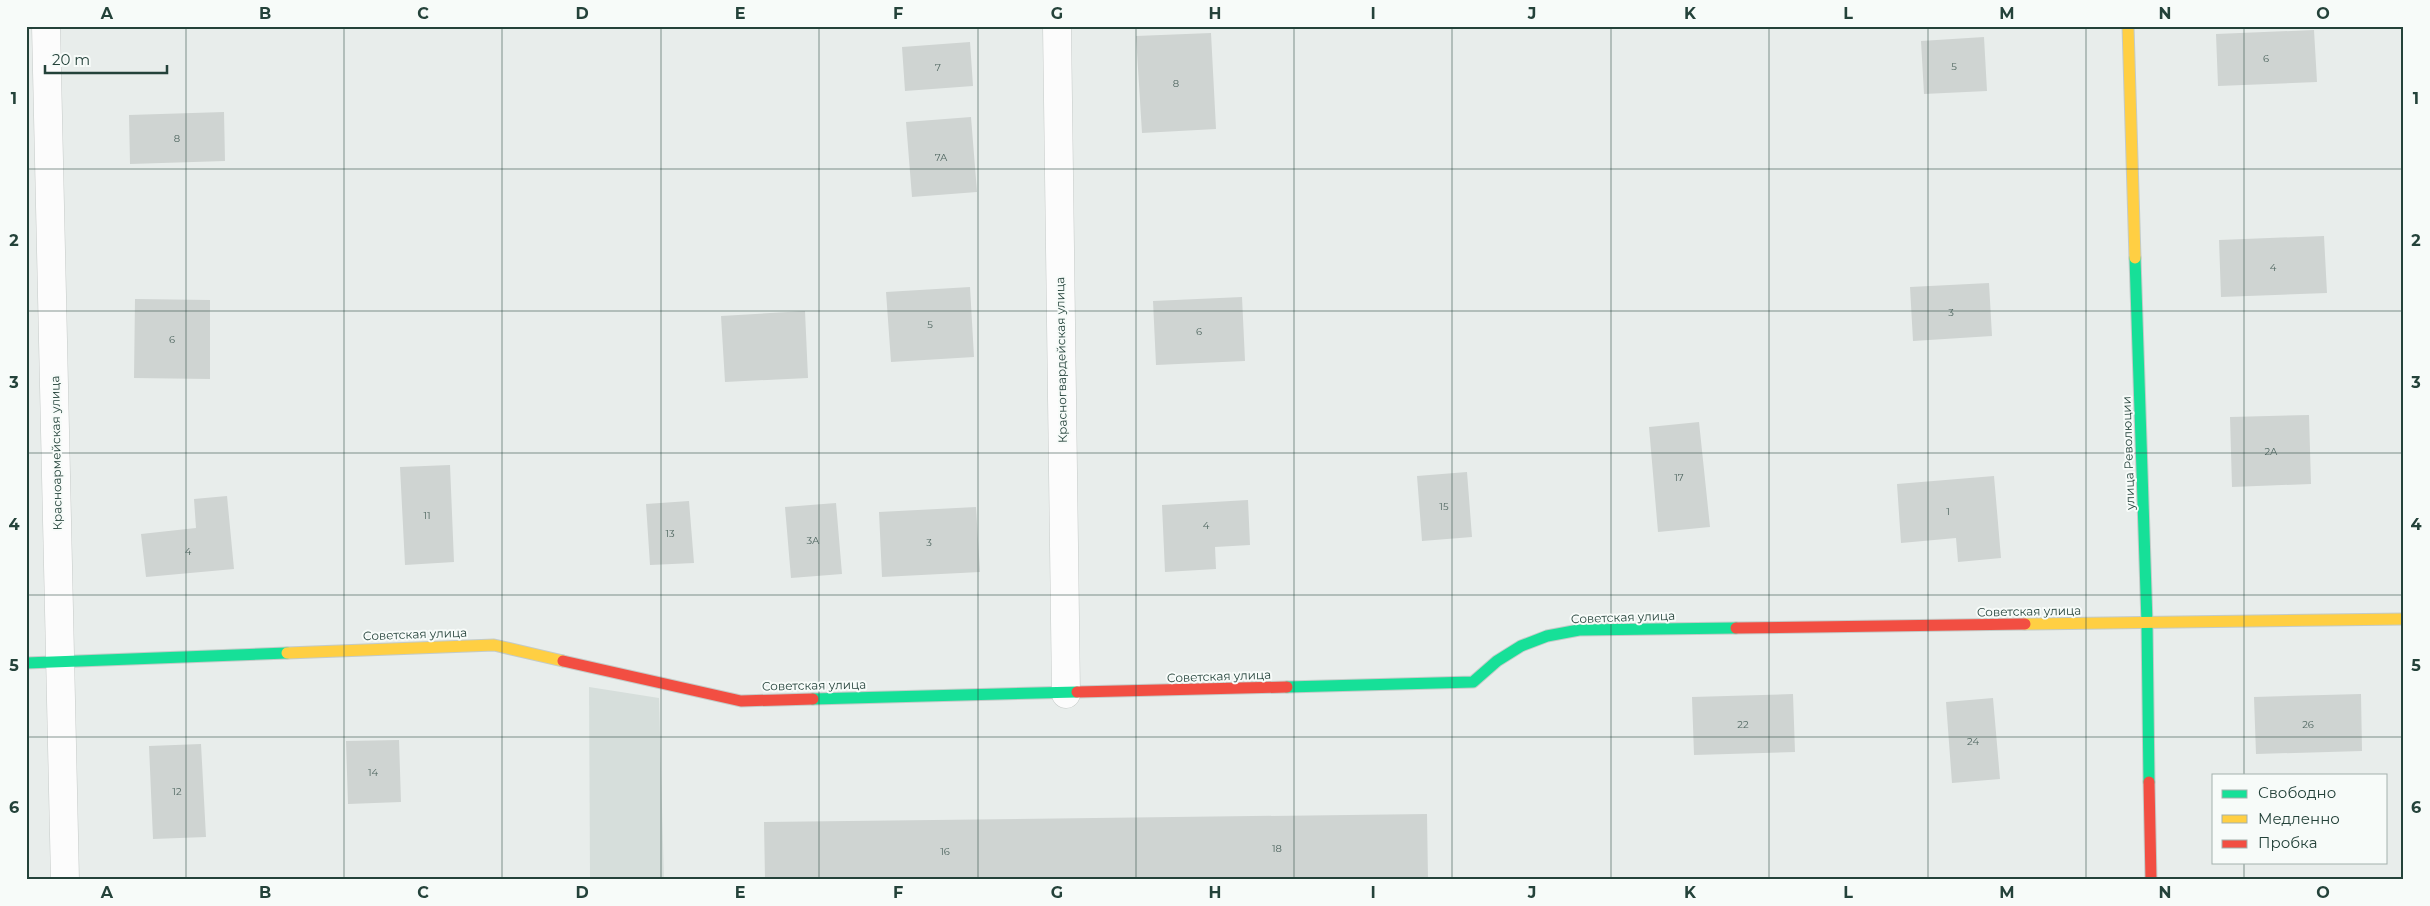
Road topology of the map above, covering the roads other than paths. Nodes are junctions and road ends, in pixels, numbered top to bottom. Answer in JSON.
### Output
{"nodes":[{"id":1,"x":46,"y":26,"type":"edge"},
{"id":2,"x":1057,"y":26,"type":"edge"},
{"id":3,"x":2128,"y":26,"type":"edge"},
{"id":4,"x":2404,"y":619,"type":"edge"},
{"id":5,"x":2147,"y":623,"type":"junction"},
{"id":6,"x":26,"y":663,"type":"edge"},
{"id":7,"x":61,"y":663,"type":"junction"},
{"id":8,"x":1066,"y":694,"type":"junction"},
{"id":9,"x":65,"y":880,"type":"edge"},
{"id":10,"x":2151,"y":880,"type":"edge"}],
"edges":[{"from":1,"to":7,"type":"street","name":"Красноармейская улица"},
{"from":2,"to":8,"type":"street","name":"Красногвардейская улица"},
{"from":3,"to":5,"type":"street","name":"улица Революции"},
{"from":4,"to":5,"type":"street","name":"Советская улица"},
{"from":5,"to":8,"type":"street","name":"Советская улица"},
{"from":5,"to":10,"type":"street","name":"улица Революции"},
{"from":6,"to":7,"type":"street","name":"Советская улица"},
{"from":7,"to":8,"type":"street","name":"Советская улица"},
{"from":7,"to":9,"type":"street","name":"Красноармейская улица"}]}
